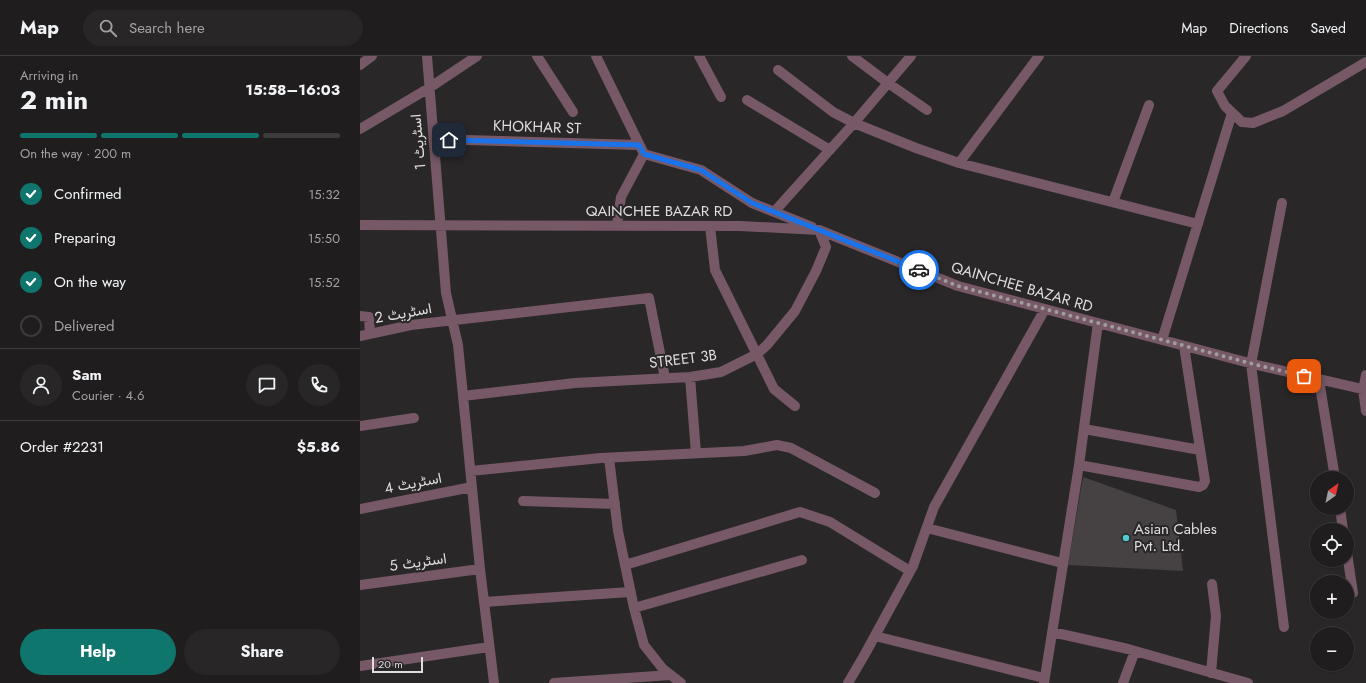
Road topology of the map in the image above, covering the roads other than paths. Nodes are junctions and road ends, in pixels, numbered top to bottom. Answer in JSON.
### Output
{"nodes":[{"id":1,"x":372,"y":56,"type":"edge"},
{"id":2,"x":426,"y":56,"type":"edge"},
{"id":3,"x":477,"y":56,"type":"edge"},
{"id":4,"x":537,"y":56,"type":"edge"},
{"id":5,"x":596,"y":56,"type":"edge"},
{"id":6,"x":699,"y":56,"type":"edge"},
{"id":7,"x":852,"y":56,"type":"edge"},
{"id":8,"x":911,"y":56,"type":"edge"},
{"id":9,"x":1039,"y":56,"type":"edge"},
{"id":10,"x":1246,"y":56,"type":"edge"},
{"id":11,"x":1366,"y":62,"type":"edge"},
{"id":12,"x":360,"y":64,"type":"edge"},
{"id":13,"x":778,"y":70,"type":"dead end"},
{"id":14,"x":888,"y":83,"type":"junction"},
{"id":15,"x":429,"y":88,"type":"junction"},
{"id":16,"x":721,"y":97,"type":"dead end"},
{"id":17,"x":747,"y":100,"type":"dead end"},
{"id":18,"x":1149,"y":105,"type":"dead end"},
{"id":19,"x":928,"y":110,"type":"dead end"},
{"id":20,"x":574,"y":112,"type":"dead end"},
{"id":21,"x":1232,"y":113,"type":"junction"},
{"id":22,"x":854,"y":123,"type":"junction"},
{"id":23,"x":360,"y":129,"type":"edge"},
{"id":24,"x":433,"y":139,"type":"junction"},
{"id":25,"x":642,"y":150,"type":"junction"},
{"id":26,"x":830,"y":150,"type":"junction"},
{"id":27,"x":959,"y":163,"type":"junction"},
{"id":28,"x":1113,"y":202,"type":"junction"},
{"id":29,"x":1282,"y":203,"type":"dead end"},
{"id":30,"x":774,"y":212,"type":"junction"},
{"id":31,"x":1198,"y":224,"type":"junction"},
{"id":32,"x":360,"y":225,"type":"edge"},
{"id":33,"x":441,"y":226,"type":"junction"},
{"id":34,"x":617,"y":226,"type":"junction"},
{"id":35,"x":710,"y":226,"type":"junction"},
{"id":36,"x":819,"y":230,"type":"junction"},
{"id":37,"x":1045,"y":309,"type":"junction"},
{"id":38,"x":360,"y":316,"type":"edge"},
{"id":39,"x":452,"y":320,"type":"junction"},
{"id":40,"x":1098,"y":323,"type":"junction"},
{"id":41,"x":365,"y":335,"type":"edge"},
{"id":42,"x":1162,"y":340,"type":"junction"},
{"id":43,"x":1184,"y":346,"type":"junction"},
{"id":44,"x":757,"y":354,"type":"junction"},
{"id":45,"x":1251,"y":364,"type":"junction"},
{"id":46,"x":1366,"y":375,"type":"edge"},
{"id":47,"x":690,"y":377,"type":"junction"},
{"id":48,"x":665,"y":378,"type":"junction"},
{"id":49,"x":1320,"y":380,"type":"junction"},
{"id":50,"x":1365,"y":390,"type":"edge"},
{"id":51,"x":463,"y":396,"type":"junction"},
{"id":52,"x":795,"y":406,"type":"dead end"},
{"id":53,"x":1366,"y":411,"type":"edge"},
{"id":54,"x":414,"y":418,"type":"dead end"},
{"id":55,"x":360,"y":426,"type":"edge"},
{"id":56,"x":1084,"y":429,"type":"junction"},
{"id":57,"x":1200,"y":450,"type":"junction"},
{"id":58,"x":696,"y":453,"type":"junction"},
{"id":59,"x":609,"y":458,"type":"junction"},
{"id":60,"x":1079,"y":465,"type":"junction"},
{"id":61,"x":471,"y":471,"type":"junction"},
{"id":62,"x":1334,"y":471,"type":"edge"},
{"id":63,"x":472,"y":487,"type":"junction"},
{"id":64,"x":875,"y":493,"type":"dead end"},
{"id":65,"x":523,"y":501,"type":"dead end"},
{"id":66,"x":615,"y":504,"type":"junction"},
{"id":67,"x":360,"y":509,"type":"edge"},
{"id":68,"x":927,"y":528,"type":"junction"},
{"id":69,"x":802,"y":560,"type":"dead end"},
{"id":70,"x":1062,"y":563,"type":"junction"},
{"id":71,"x":625,"y":565,"type":"junction"},
{"id":72,"x":480,"y":569,"type":"junction"},
{"id":73,"x":910,"y":571,"type":"junction"},
{"id":74,"x":1212,"y":584,"type":"dead end"},
{"id":75,"x":360,"y":585,"type":"edge"},
{"id":76,"x":630,"y":592,"type":"junction"},
{"id":77,"x":484,"y":602,"type":"junction"},
{"id":78,"x":634,"y":608,"type":"junction"},
{"id":79,"x":1284,"y":627,"type":"dead end"},
{"id":80,"x":1052,"y":632,"type":"junction"},
{"id":81,"x":875,"y":636,"type":"junction"},
{"id":82,"x":489,"y":647,"type":"junction"},
{"id":83,"x":1135,"y":651,"type":"junction"},
{"id":84,"x":360,"y":666,"type":"edge"},
{"id":85,"x":1211,"y":673,"type":"junction"},
{"id":86,"x":671,"y":675,"type":"junction"},
{"id":87,"x":1044,"y":680,"type":"edge"},
{"id":88,"x":494,"y":683,"type":"edge"},
{"id":89,"x":554,"y":683,"type":"edge"},
{"id":90,"x":681,"y":683,"type":"edge"},
{"id":91,"x":848,"y":683,"type":"edge"},
{"id":92,"x":1123,"y":683,"type":"edge"},
{"id":93,"x":1248,"y":683,"type":"edge"}],
"edges":[{"from":1,"to":12,"type":"street"},
{"from":2,"to":15,"type":"street","name":"اسٹریٹ 1"},
{"from":3,"to":15,"type":"street"},
{"from":4,"to":20,"type":"street"},
{"from":5,"to":25,"type":"street"},
{"from":6,"to":16,"type":"street"},
{"from":7,"to":14,"type":"street"},
{"from":8,"to":14,"type":"street"},
{"from":9,"to":27,"type":"street"},
{"from":10,"to":21,"type":"street"},
{"from":11,"to":21,"type":"street"},
{"from":13,"to":22,"type":"street"},
{"from":14,"to":19,"type":"street"},
{"from":14,"to":22,"type":"street"},
{"from":15,"to":23,"type":"street"},
{"from":15,"to":24,"type":"street","name":"اسٹریٹ 1"},
{"from":17,"to":26,"type":"street"},
{"from":18,"to":28,"type":"street"},
{"from":21,"to":31,"type":"street"},
{"from":22,"to":26,"type":"street"},
{"from":22,"to":27,"type":"street"},
{"from":24,"to":25,"type":"street","name":"KHOKHAR ST"},
{"from":24,"to":33,"type":"street","name":"اسٹریٹ 1"},
{"from":25,"to":30,"type":"street","name":"KHOKHAR ST"},
{"from":25,"to":34,"type":"street"},
{"from":26,"to":30,"type":"street"},
{"from":27,"to":28,"type":"street"},
{"from":28,"to":31,"type":"street"},
{"from":29,"to":45,"type":"street"},
{"from":30,"to":36,"type":"street","name":"KHOKHAR ST"},
{"from":31,"to":42,"type":"street"},
{"from":32,"to":33,"type":"street","name":"QAINCHEE BAZAR RD"},
{"from":33,"to":34,"type":"street","name":"QAINCHEE BAZAR RD"},
{"from":33,"to":39,"type":"street","name":"اسٹریٹ 1"},
{"from":34,"to":35,"type":"street","name":"QAINCHEE BAZAR RD"},
{"from":35,"to":36,"type":"street","name":"QAINCHEE BAZAR RD"},
{"from":35,"to":44,"type":"street"},
{"from":36,"to":37,"type":"street","name":"QAINCHEE BAZAR RD"},
{"from":36,"to":44,"type":"street","name":"STREET 3B"},
{"from":37,"to":40,"type":"street","name":"QAINCHEE BAZAR RD"},
{"from":37,"to":68,"type":"street"},
{"from":38,"to":41,"type":"street"},
{"from":39,"to":41,"type":"street","name":"اسٹریٹ 2"},
{"from":39,"to":48,"type":"street","name":"اسٹریٹ 2"},
{"from":39,"to":51,"type":"street","name":"اسٹریٹ 1"},
{"from":40,"to":42,"type":"street","name":"QAINCHEE BAZAR RD"},
{"from":40,"to":56,"type":"street"},
{"from":42,"to":43,"type":"street","name":"QAINCHEE BAZAR RD"},
{"from":43,"to":45,"type":"street","name":"QAINCHEE BAZAR RD"},
{"from":43,"to":57,"type":"street"},
{"from":44,"to":47,"type":"street","name":"STREET 3B"},
{"from":44,"to":52,"type":"street"},
{"from":45,"to":49,"type":"street","name":"QAINCHEE BAZAR RD"},
{"from":45,"to":79,"type":"street"},
{"from":46,"to":50,"type":"street"},
{"from":47,"to":48,"type":"street","name":"STREET 3B"},
{"from":47,"to":58,"type":"street"},
{"from":48,"to":51,"type":"street","name":"STREET 3B"},
{"from":49,"to":50,"type":"street","name":"QAINCHEE BAZAR RD"},
{"from":49,"to":62,"type":"street"},
{"from":50,"to":53,"type":"street"},
{"from":51,"to":61,"type":"street","name":"اسٹریٹ 1"},
{"from":54,"to":55,"type":"street"},
{"from":56,"to":57,"type":"street"},
{"from":56,"to":60,"type":"street"},
{"from":57,"to":60,"type":"street"},
{"from":58,"to":59,"type":"street"},
{"from":58,"to":64,"type":"street"},
{"from":59,"to":61,"type":"street"},
{"from":59,"to":66,"type":"street"},
{"from":60,"to":70,"type":"street"},
{"from":61,"to":63,"type":"street","name":"اسٹریٹ 1"},
{"from":63,"to":67,"type":"street","name":"اسٹریٹ 4"},
{"from":63,"to":72,"type":"street","name":"اسٹریٹ 1"},
{"from":65,"to":66,"type":"street"},
{"from":66,"to":71,"type":"street"},
{"from":68,"to":70,"type":"street"},
{"from":68,"to":73,"type":"street"},
{"from":69,"to":78,"type":"street"},
{"from":70,"to":80,"type":"street"},
{"from":71,"to":73,"type":"street"},
{"from":71,"to":76,"type":"street"},
{"from":72,"to":75,"type":"street","name":"اسٹریٹ 5"},
{"from":72,"to":77,"type":"street","name":"اسٹریٹ 1"},
{"from":73,"to":81,"type":"street"},
{"from":74,"to":85,"type":"street"},
{"from":76,"to":77,"type":"street"},
{"from":76,"to":78,"type":"street"},
{"from":77,"to":82,"type":"street","name":"اسٹریٹ 1"},
{"from":78,"to":86,"type":"street"},
{"from":80,"to":83,"type":"street"},
{"from":80,"to":87,"type":"street"},
{"from":81,"to":87,"type":"street"},
{"from":81,"to":91,"type":"street"},
{"from":82,"to":84,"type":"street"},
{"from":82,"to":88,"type":"street","name":"اسٹریٹ 1"},
{"from":83,"to":85,"type":"street"},
{"from":83,"to":92,"type":"street"},
{"from":85,"to":93,"type":"street"},
{"from":86,"to":89,"type":"street"},
{"from":86,"to":90,"type":"street"}]}
